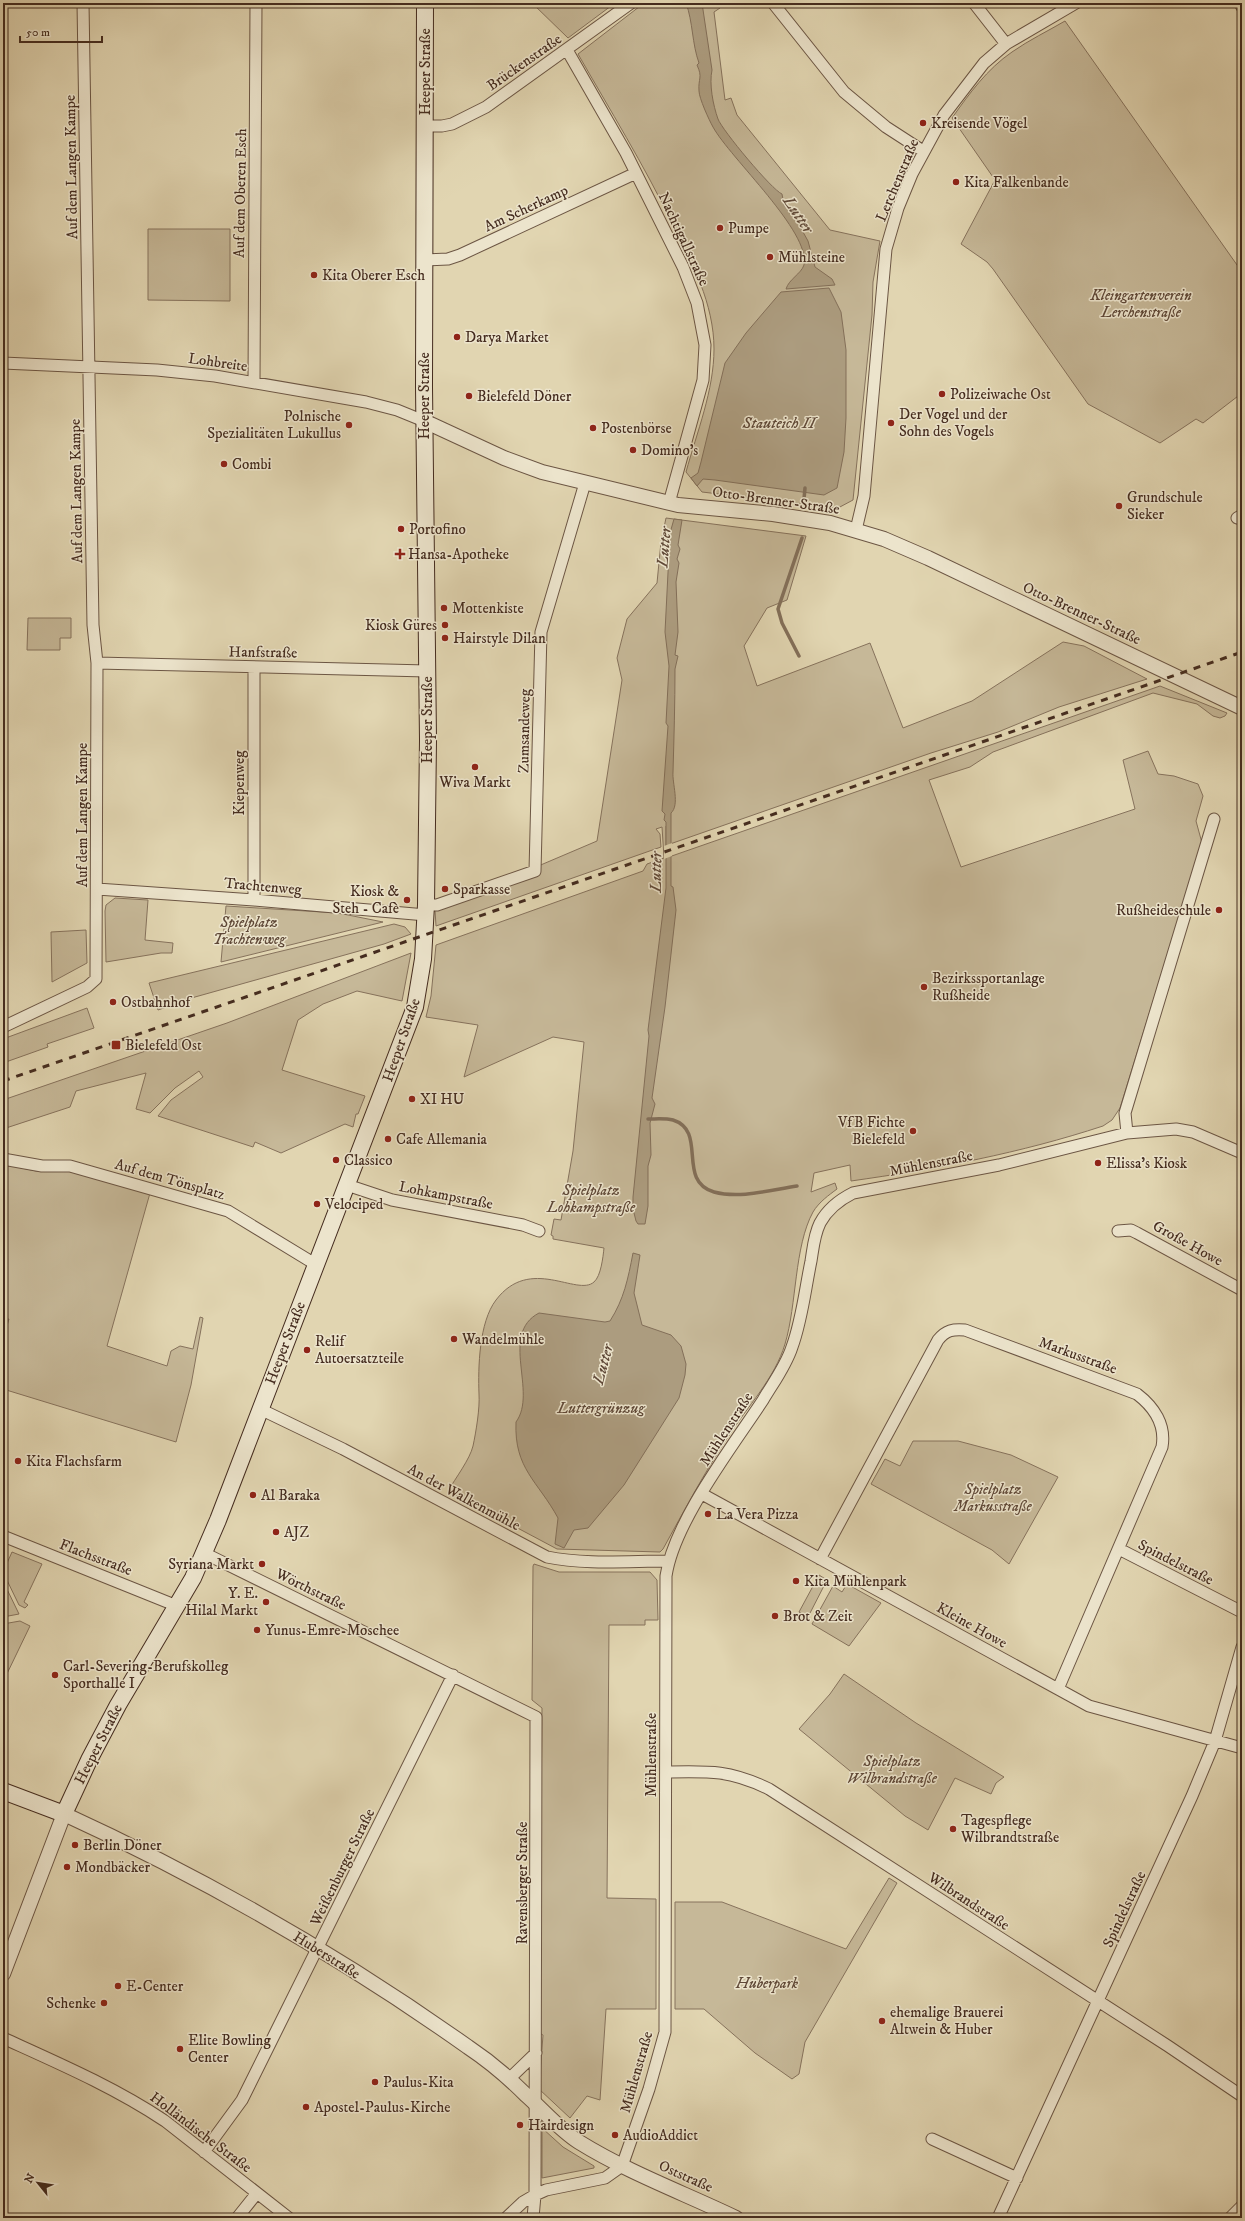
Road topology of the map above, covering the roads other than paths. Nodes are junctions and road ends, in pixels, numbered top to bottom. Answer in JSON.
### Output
{"nodes":[{"id":1,"x":83,"y":3,"type":"edge"},
{"id":2,"x":256,"y":3,"type":"edge"},
{"id":3,"x":425,"y":3,"type":"edge"},
{"id":4,"x":630,"y":3,"type":"edge"},
{"id":5,"x":773,"y":3,"type":"edge"},
{"id":6,"x":974,"y":3,"type":"edge"},
{"id":7,"x":1076,"y":3,"type":"edge"},
{"id":8,"x":1240,"y":3,"type":"edge"},
{"id":9,"x":1242,"y":7,"type":"edge"},
{"id":10,"x":1006,"y":44,"type":"junction"},
{"id":11,"x":567,"y":50,"type":"junction"},
{"id":12,"x":425,"y":126,"type":"junction"},
{"id":13,"x":923,"y":151,"type":"junction"},
{"id":14,"x":636,"y":173,"type":"junction"},
{"id":15,"x":425,"y":260,"type":"junction"},
{"id":16,"x":3,"y":363,"type":"edge"},
{"id":17,"x":88,"y":366,"type":"junction"},
{"id":18,"x":254,"y":382,"type":"junction"},
{"id":19,"x":424,"y":421,"type":"junction"},
{"id":20,"x":585,"y":483,"type":"junction"},
{"id":21,"x":669,"y":503,"type":"junction"},
{"id":22,"x":856,"y":530,"type":"junction"},
{"id":23,"x":97,"y":663,"type":"junction"},
{"id":24,"x":254,"y":667,"type":"junction"},
{"id":25,"x":427,"y":671,"type":"junction"},
{"id":26,"x":1242,"y":708,"type":"edge"},
{"id":27,"x":1214,"y":820,"type":"dead end"},
{"id":28,"x":97,"y":889,"type":"junction"},
{"id":29,"x":254,"y":900,"type":"junction"},
{"id":30,"x":426,"y":910,"type":"junction"},
{"id":31,"x":3,"y":1027,"type":"edge"},
{"id":32,"x":1126,"y":1132,"type":"junction"},
{"id":33,"x":1242,"y":1153,"type":"edge"},
{"id":34,"x":3,"y":1159,"type":"edge"},
{"id":35,"x":347,"y":1185,"type":"junction"},
{"id":36,"x":539,"y":1231,"type":"dead end"},
{"id":37,"x":1118,"y":1231,"type":"dead end"},
{"id":38,"x":315,"y":1264,"type":"junction"},
{"id":39,"x":1242,"y":1290,"type":"edge"},
{"id":40,"x":260,"y":1409,"type":"junction"},
{"id":41,"x":702,"y":1494,"type":"junction"},
{"id":42,"x":3,"y":1536,"type":"edge"},
{"id":43,"x":1119,"y":1549,"type":"junction"},
{"id":44,"x":204,"y":1553,"type":"junction"},
{"id":45,"x":820,"y":1559,"type":"junction"},
{"id":46,"x":668,"y":1561,"type":"junction"},
{"id":47,"x":177,"y":1606,"type":"junction"},
{"id":48,"x":1242,"y":1612,"type":"edge"},
{"id":49,"x":1242,"y":1647,"type":"edge"},
{"id":50,"x":452,"y":1675,"type":"junction"},
{"id":51,"x":1058,"y":1690,"type":"junction"},
{"id":52,"x":534,"y":1715,"type":"joint"},
{"id":53,"x":1215,"y":1741,"type":"junction"},
{"id":54,"x":1242,"y":1748,"type":"edge"},
{"id":55,"x":666,"y":1772,"type":"junction"},
{"id":56,"x":3,"y":1791,"type":"edge"},
{"id":57,"x":64,"y":1814,"type":"junction"},
{"id":58,"x":318,"y":1949,"type":"junction"},
{"id":59,"x":3,"y":1974,"type":"edge"},
{"id":60,"x":1097,"y":2002,"type":"junction"},
{"id":61,"x":3,"y":2038,"type":"edge"},
{"id":62,"x":536,"y":2053,"type":"junction"},
{"id":63,"x":509,"y":2079,"type":"junction"},
{"id":64,"x":1242,"y":2096,"type":"edge"},
{"id":65,"x":534,"y":2102,"type":"junction"},
{"id":66,"x":932,"y":2139,"type":"dead end"},
{"id":67,"x":204,"y":2152,"type":"junction"},
{"id":68,"x":622,"y":2166,"type":"junction"},
{"id":69,"x":1017,"y":2178,"type":"junction"},
{"id":70,"x":256,"y":2193,"type":"junction"},
{"id":71,"x":535,"y":2195,"type":"junction"},
{"id":72,"x":1242,"y":2206,"type":"edge"},
{"id":73,"x":237,"y":2218,"type":"edge"},
{"id":74,"x":289,"y":2218,"type":"edge"},
{"id":75,"x":506,"y":2218,"type":"edge"},
{"id":76,"x":533,"y":2218,"type":"edge"},
{"id":77,"x":736,"y":2218,"type":"edge"},
{"id":78,"x":998,"y":2218,"type":"edge"},
{"id":79,"x":1230,"y":2218,"type":"edge"}],
"edges":[{"from":1,"to":17,"type":"street","name":"Auf dem Langen Kampe"},
{"from":2,"to":18,"type":"street","name":"Auf dem Oberen Esch"},
{"from":3,"to":12,"type":"main road","name":"Heeper Straße"},
{"from":4,"to":11,"type":"street","name":"Brückenstraße"},
{"from":5,"to":13,"type":"street"},
{"from":6,"to":10,"type":"street"},
{"from":7,"to":10,"type":"street","name":"Lerchenstraße"},
{"from":8,"to":9,"type":"street"},
{"from":10,"to":13,"type":"street","name":"Lerchenstraße"},
{"from":11,"to":12,"type":"street","name":"Brückenstraße"},
{"from":11,"to":14,"type":"street","name":"Nachtigallstraße"},
{"from":12,"to":15,"type":"main road","name":"Heeper Straße"},
{"from":13,"to":22,"type":"street","name":"Lerchenstraße"},
{"from":14,"to":15,"type":"street","name":"Am Scherkamp"},
{"from":14,"to":21,"type":"street","name":"Nachtigallstraße"},
{"from":15,"to":19,"type":"main road","name":"Heeper Straße"},
{"from":16,"to":17,"type":"street","name":"Lohbreite"},
{"from":17,"to":18,"type":"street","name":"Lohbreite"},
{"from":17,"to":23,"type":"street","name":"Auf dem Langen Kampe"},
{"from":18,"to":19,"type":"street","name":"Lohbreite"},
{"from":19,"to":20,"type":"street","name":"Otto-Brenner-Straße"},
{"from":19,"to":25,"type":"main road","name":"Heeper Straße"},
{"from":20,"to":21,"type":"street","name":"Otto-Brenner-Straße"},
{"from":20,"to":30,"type":"street","name":"Zumsandeweg"},
{"from":21,"to":22,"type":"street","name":"Otto-Brenner-Straße"},
{"from":22,"to":26,"type":"street","name":"Otto-Brenner-Straße"},
{"from":23,"to":24,"type":"street","name":"Hanfstraße"},
{"from":23,"to":28,"type":"street","name":"Auf dem Langen Kampe"},
{"from":24,"to":25,"type":"street","name":"Hanfstraße"},
{"from":24,"to":29,"type":"street","name":"Kiepenweg"},
{"from":25,"to":30,"type":"main road","name":"Heeper Straße"},
{"from":27,"to":32,"type":"street"},
{"from":28,"to":29,"type":"street","name":"Trachtenweg"},
{"from":28,"to":31,"type":"street","name":"Auf dem Langen Kampe"},
{"from":29,"to":30,"type":"street","name":"Trachtenweg"},
{"from":30,"to":35,"type":"main road","name":"Heeper Straße"},
{"from":32,"to":33,"type":"street","name":"Mühlenstraße"},
{"from":32,"to":41,"type":"street","name":"Mühlenstraße"},
{"from":34,"to":38,"type":"street","name":"Auf dem Tönsplatz"},
{"from":35,"to":36,"type":"street","name":"Lohkampstraße"},
{"from":35,"to":38,"type":"main road","name":"Heeper Straße"},
{"from":37,"to":39,"type":"street","name":"Große Howe"},
{"from":38,"to":40,"type":"main road","name":"Heeper Straße"},
{"from":40,"to":44,"type":"main road","name":"Heeper Straße"},
{"from":40,"to":46,"type":"street","name":"An der Walkenmühle"},
{"from":41,"to":45,"type":"street","name":"Kleine Howe"},
{"from":41,"to":46,"type":"street","name":"Mühlenstraße"},
{"from":42,"to":47,"type":"street","name":"Flachsstraße"},
{"from":43,"to":45,"type":"street","name":"Markusstraße"},
{"from":43,"to":48,"type":"street","name":"Spindelstraße"},
{"from":43,"to":51,"type":"street","name":"Markusstraße"},
{"from":44,"to":47,"type":"main road","name":"Heeper Straße"},
{"from":44,"to":50,"type":"street","name":"Wörthstraße"},
{"from":45,"to":51,"type":"street","name":"Kleine Howe"},
{"from":46,"to":55,"type":"street","name":"Mühlenstraße"},
{"from":47,"to":57,"type":"main road","name":"Heeper Straße"},
{"from":49,"to":53,"type":"street","name":"Spindelstraße"},
{"from":50,"to":52,"type":"street","name":"Wörthstraße"},
{"from":50,"to":58,"type":"street","name":"Weißenburger Straße"},
{"from":51,"to":53,"type":"street","name":"Kleine Howe"},
{"from":52,"to":62,"type":"street","name":"Ravensberger Straße"},
{"from":53,"to":54,"type":"street","name":"Kleine Howe"},
{"from":53,"to":60,"type":"street","name":"Spindelstraße"},
{"from":55,"to":60,"type":"street","name":"Wilbrandstraße"},
{"from":55,"to":68,"type":"street","name":"Mühlenstraße"},
{"from":56,"to":57,"type":"main road","name":"Huberstraße"},
{"from":57,"to":58,"type":"street","name":"Huberstraße"},
{"from":57,"to":59,"type":"street","name":"Heeper Straße"},
{"from":58,"to":63,"type":"street","name":"Huberstraße"},
{"from":58,"to":67,"type":"street","name":"Weißenburger Straße"},
{"from":60,"to":64,"type":"street","name":"Wilbrandstraße"},
{"from":60,"to":69,"type":"street","name":"Spindelstraße"},
{"from":61,"to":67,"type":"street","name":"Holländische Straße"},
{"from":62,"to":63,"type":"street"},
{"from":62,"to":65,"type":"street","name":"Ravensberger Straße"},
{"from":63,"to":65,"type":"street","name":"Huberstraße"},
{"from":65,"to":68,"type":"street","name":"Huberstraße"},
{"from":65,"to":71,"type":"street","name":"Ravensberger Straße"},
{"from":66,"to":69,"type":"street"},
{"from":67,"to":70,"type":"street","name":"Holländische Straße"},
{"from":68,"to":71,"type":"street"},
{"from":68,"to":77,"type":"street","name":"Oststraße"},
{"from":69,"to":78,"type":"street","name":"Spindelstraße"},
{"from":70,"to":73,"type":"street"},
{"from":70,"to":74,"type":"street","name":"Holländische Straße"},
{"from":71,"to":75,"type":"street"},
{"from":71,"to":76,"type":"street","name":"Ravensberger Straße"},
{"from":72,"to":79,"type":"street"}]}
